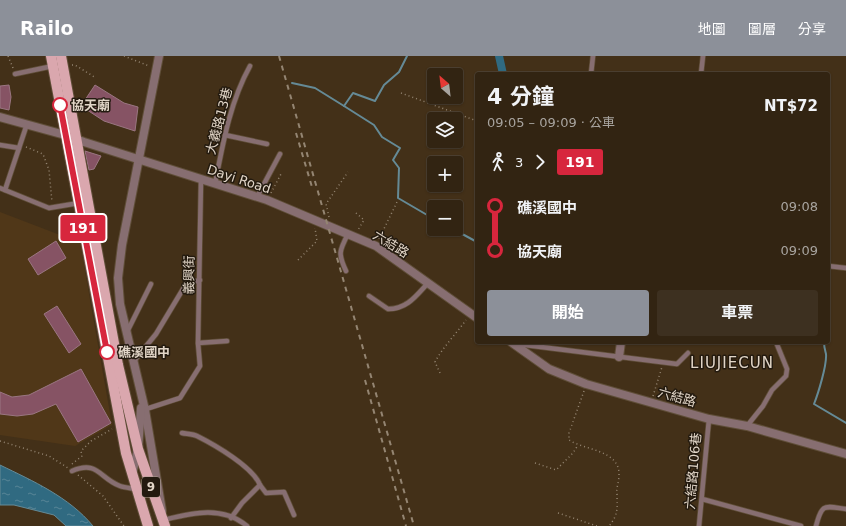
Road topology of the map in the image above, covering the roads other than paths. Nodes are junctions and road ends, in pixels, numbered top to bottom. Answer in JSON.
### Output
{"nodes":[{"id":1,"x":159,"y":56,"type":"edge"},
{"id":2,"x":593,"y":56,"type":"edge"},
{"id":3,"x":703,"y":56,"type":"edge"},
{"id":4,"x":56,"y":61,"type":"edge"},
{"id":5,"x":250,"y":66,"type":"dead end"},
{"id":6,"x":591,"y":72,"type":"edge"},
{"id":7,"x":701,"y":72,"type":"edge"},
{"id":8,"x":16,"y":74,"type":"road end"},
{"id":9,"x":0,"y":117,"type":"edge"},
{"id":10,"x":27,"y":124,"type":"junction"},
{"id":11,"x":66,"y":135,"type":"junction"},
{"id":12,"x":225,"y":135,"type":"junction"},
{"id":13,"x":76,"y":138,"type":"junction"},
{"id":14,"x":267,"y":144,"type":"dead end"},
{"id":15,"x":0,"y":145,"type":"edge"},
{"id":16,"x":19,"y":147,"type":"junction"},
{"id":17,"x":280,"y":154,"type":"dead end"},
{"id":18,"x":140,"y":159,"type":"junction"},
{"id":19,"x":201,"y":179,"type":"junction"},
{"id":20,"x":215,"y":184,"type":"junction"},
{"id":21,"x":2,"y":189,"type":"edge"},
{"id":22,"x":257,"y":197,"type":"junction"},
{"id":23,"x":82,"y":203,"type":"junction"},
{"id":24,"x":330,"y":226,"type":"joint"},
{"id":25,"x":351,"y":235,"type":"junction"},
{"id":26,"x":830,"y":266,"type":"edge"},
{"id":27,"x":846,"y":268,"type":"edge"},
{"id":28,"x":346,"y":271,"type":"dead end"},
{"id":29,"x":200,"y":280,"type":"junction"},
{"id":30,"x":428,"y":283,"type":"junction"},
{"id":31,"x":151,"y":284,"type":"dead end"},
{"id":32,"x":369,"y":296,"type":"dead end"},
{"id":33,"x":474,"y":316,"type":"edge"},
{"id":34,"x":126,"y":333,"type":"junction"},
{"id":35,"x":227,"y":340,"type":"dead end"},
{"id":36,"x":198,"y":343,"type":"junction"},
{"id":37,"x":513,"y":344,"type":"edge"},
{"id":38,"x":520,"y":344,"type":"edge"},
{"id":39,"x":621,"y":344,"type":"edge"},
{"id":40,"x":777,"y":344,"type":"edge"},
{"id":41,"x":688,"y":353,"type":"dead end"},
{"id":42,"x":619,"y":357,"type":"junction"},
{"id":43,"x":133,"y":362,"type":"junction"},
{"id":44,"x":143,"y":410,"type":"junction"},
{"id":45,"x":709,"y":419,"type":"junction"},
{"id":46,"x":747,"y":426,"type":"junction"},
{"id":47,"x":182,"y":433,"type":"dead end"},
{"id":48,"x":138,"y":449,"type":"junction"},
{"id":49,"x":846,"y":454,"type":"edge"},
{"id":50,"x":70,"y":469,"type":"road end"},
{"id":51,"x":132,"y":475,"type":"junction"},
{"id":52,"x":260,"y":485,"type":"junction"},
{"id":53,"x":136,"y":489,"type":"junction"},
{"id":54,"x":702,"y":499,"type":"junction"},
{"id":55,"x":846,"y":509,"type":"edge"},
{"id":56,"x":294,"y":515,"type":"dead end"},
{"id":57,"x":231,"y":518,"type":"junction"},
{"id":58,"x":164,"y":523,"type":"edge"},
{"id":59,"x":148,"y":526,"type":"edge"},
{"id":60,"x":247,"y":526,"type":"edge"},
{"id":61,"x":698,"y":526,"type":"edge"},
{"id":62,"x":801,"y":526,"type":"edge"},
{"id":63,"x":816,"y":526,"type":"edge"}],
"edges":[{"from":1,"to":18,"type":"street"},
{"from":2,"to":6,"type":"lane"},
{"from":3,"to":7,"type":"lane"},
{"from":4,"to":8,"type":"lane"},
{"from":4,"to":11,"type":"main road","number":"9"},
{"from":4,"to":13,"type":"main road","number":"9"},
{"from":5,"to":12,"type":"lane","name":"大義路13巷"},
{"from":9,"to":10,"type":"street","name":"Dayi Road"},
{"from":10,"to":11,"type":"street","name":"Dayi Road"},
{"from":10,"to":16,"type":"lane"},
{"from":11,"to":13,"type":"street","name":"Dayi Road"},
{"from":11,"to":23,"type":"main road","number":"9"},
{"from":12,"to":14,"type":"lane"},
{"from":12,"to":20,"type":"lane","name":"大義路13巷"},
{"from":13,"to":18,"type":"street","name":"Dayi Road"},
{"from":13,"to":23,"type":"main road","number":"9"},
{"from":15,"to":16,"type":"lane"},
{"from":16,"to":21,"type":"lane"},
{"from":17,"to":22,"type":"lane"},
{"from":18,"to":19,"type":"street","name":"Dayi Road"},
{"from":18,"to":34,"type":"street"},
{"from":19,"to":20,"type":"street","name":"Dayi Road"},
{"from":19,"to":29,"type":"lane","name":"義興街"},
{"from":20,"to":22,"type":"street","name":"Dayi Road"},
{"from":21,"to":23,"type":"lane"},
{"from":22,"to":24,"type":"street","name":"Dayi Road"},
{"from":23,"to":48,"type":"main road","number":"9"},
{"from":23,"to":51,"type":"main road","number":"9"},
{"from":24,"to":25,"type":"street","name":"六結路"},
{"from":25,"to":28,"type":"lane"},
{"from":25,"to":30,"type":"street","name":"六結路"},
{"from":26,"to":27,"type":"lane"},
{"from":29,"to":36,"type":"lane","name":"義興街"},
{"from":29,"to":43,"type":"lane"},
{"from":30,"to":32,"type":"lane"},
{"from":30,"to":33,"type":"street","name":"六結路"},
{"from":31,"to":34,"type":"lane"},
{"from":34,"to":43,"type":"street"},
{"from":35,"to":36,"type":"lane"},
{"from":36,"to":44,"type":"lane","name":"義興街"},
{"from":37,"to":45,"type":"street","name":"六結路"},
{"from":38,"to":42,"type":"lane"},
{"from":39,"to":42,"type":"street"},
{"from":40,"to":46,"type":"lane"},
{"from":41,"to":42,"type":"lane"},
{"from":43,"to":44,"type":"street"},
{"from":44,"to":48,"type":"street"},
{"from":44,"to":58,"type":"street"},
{"from":45,"to":46,"type":"street","name":"六結路"},
{"from":45,"to":54,"type":"lane","name":"六結路106巷"},
{"from":46,"to":49,"type":"street","name":"六結路"},
{"from":47,"to":52,"type":"lane"},
{"from":48,"to":51,"type":"street"},
{"from":48,"to":58,"type":"main road","number":"9"},
{"from":50,"to":53,"type":"lane"},
{"from":51,"to":53,"type":"main road","number":"9"},
{"from":52,"to":56,"type":"lane"},
{"from":52,"to":57,"type":"lane"},
{"from":53,"to":59,"type":"main road","number":"9"},
{"from":54,"to":61,"type":"lane","name":"六結路106巷"},
{"from":54,"to":62,"type":"lane"},
{"from":55,"to":63,"type":"lane"},
{"from":57,"to":58,"type":"lane"},
{"from":57,"to":60,"type":"lane"}]}
